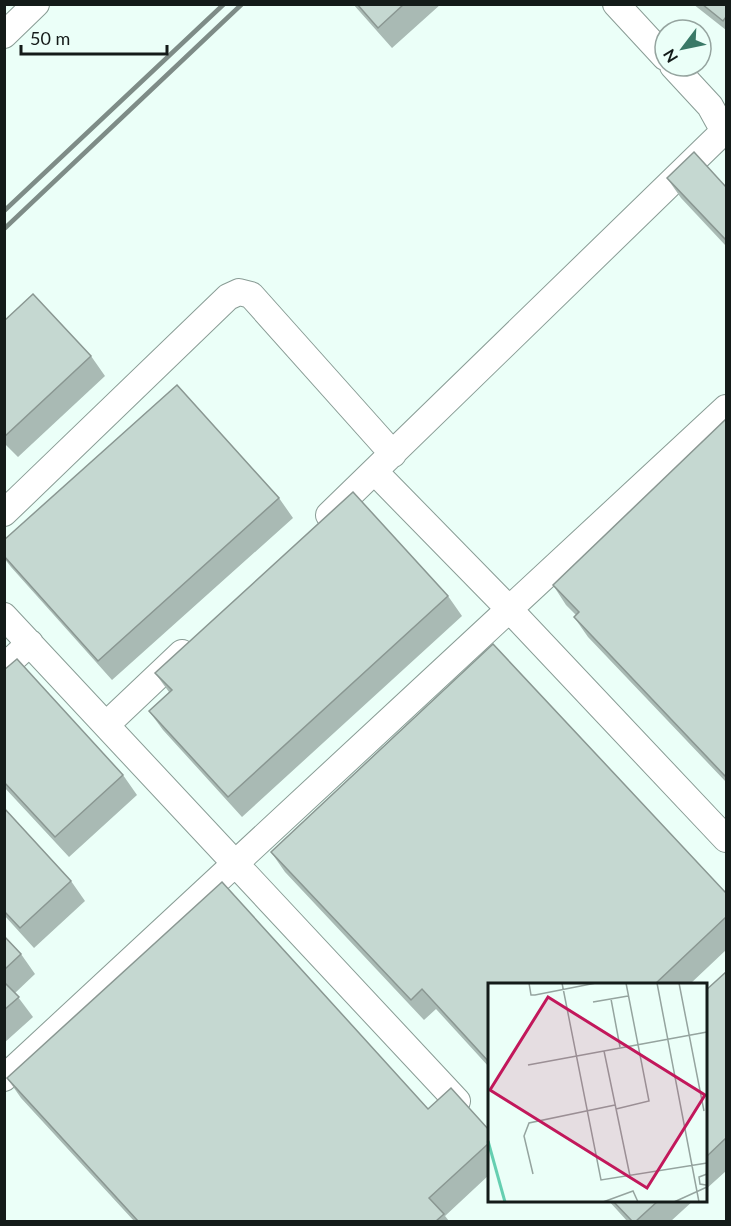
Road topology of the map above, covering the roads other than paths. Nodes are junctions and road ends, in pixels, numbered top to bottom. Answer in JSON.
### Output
{"nodes":[{"id":1,"x":36,"y":4,"type":"edge"},
{"id":2,"x":616,"y":4,"type":"edge"},
{"id":3,"x":4,"y":34,"type":"edge"},
{"id":4,"x":653,"y":44,"type":"edge"},
{"id":5,"x":684,"y":78,"type":"edge"},
{"id":6,"x":725,"y":134,"type":"edge"},
{"id":7,"x":726,"y":408,"type":"edge"},
{"id":8,"x":384,"y":463,"type":"junction"},
{"id":9,"x":4,"y":513,"type":"edge"},
{"id":10,"x":314,"y":529,"type":"edge"},
{"id":11,"x":510,"y":610,"type":"junction"},
{"id":12,"x":4,"y":616,"type":"edge"},
{"id":13,"x":201,"y":635,"type":"edge"},
{"id":14,"x":30,"y":643,"type":"junction"},
{"id":15,"x":4,"y":667,"type":"edge"},
{"id":16,"x":106,"y":725,"type":"junction"},
{"id":17,"x":726,"y":839,"type":"edge"},
{"id":18,"x":236,"y":863,"type":"junction"},
{"id":19,"x":4,"y":1078,"type":"edge"},
{"id":20,"x":456,"y":1101,"type":"edge"}],
"edges":[{"from":1,"to":3,"type":"lane"},
{"from":2,"to":4,"type":"lane"},
{"from":5,"to":6,"type":"lane"},
{"from":6,"to":8,"type":"lane"},
{"from":7,"to":11,"type":"lane"},
{"from":8,"to":9,"type":"lane"},
{"from":8,"to":10,"type":"lane"},
{"from":8,"to":11,"type":"lane"},
{"from":11,"to":17,"type":"lane"},
{"from":11,"to":18,"type":"lane"},
{"from":12,"to":14,"type":"lane"},
{"from":13,"to":16,"type":"lane"},
{"from":14,"to":15,"type":"lane"},
{"from":14,"to":16,"type":"lane"},
{"from":16,"to":18,"type":"lane"},
{"from":18,"to":19,"type":"lane"},
{"from":18,"to":20,"type":"lane"}]}
